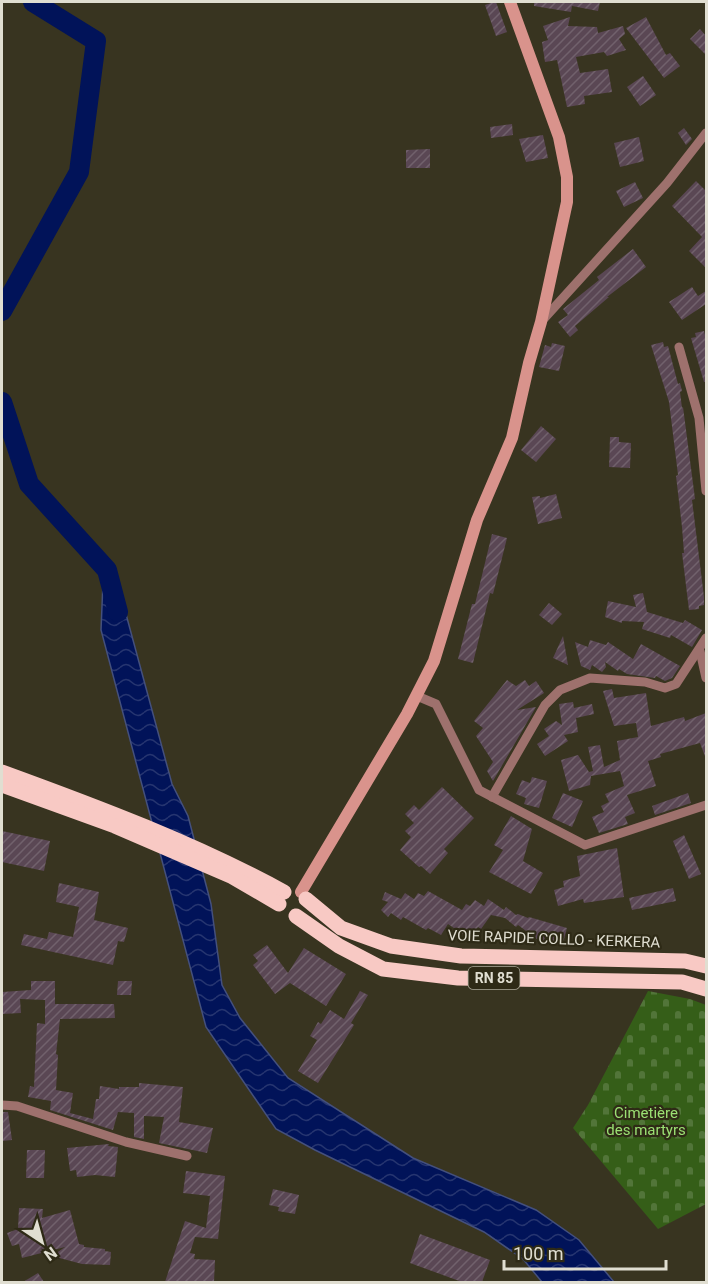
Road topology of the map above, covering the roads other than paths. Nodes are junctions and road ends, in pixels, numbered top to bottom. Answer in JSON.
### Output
{"nodes":[{"id":1,"x":510,"y":2,"type":"edge"},
{"id":2,"x":706,"y":133,"type":"edge"},
{"id":3,"x":541,"y":322,"type":"junction"},
{"id":4,"x":679,"y":347,"type":"dead end"},
{"id":5,"x":703,"y":423,"type":"edge"},
{"id":6,"x":706,"y":491,"type":"edge"},
{"id":7,"x":706,"y":638,"type":"edge"},
{"id":8,"x":700,"y":651,"type":"junction"},
{"id":9,"x":706,"y":678,"type":"edge"},
{"id":10,"x":417,"y":696,"type":"junction"},
{"id":11,"x":2,"y":772,"type":"edge"},
{"id":12,"x":2,"y":785,"type":"edge"},
{"id":13,"x":492,"y":797,"type":"junction"},
{"id":14,"x":706,"y":805,"type":"edge"},
{"id":15,"x":117,"y":820,"type":"junction"},
{"id":16,"x":304,"y":895,"type":"junction"},
{"id":17,"x":282,"y":898,"type":"junction"},
{"id":18,"x":296,"y":916,"type":"junction"},
{"id":19,"x":706,"y":966,"type":"edge"},
{"id":20,"x":706,"y":989,"type":"edge"},
{"id":21,"x":2,"y":1105,"type":"edge"},
{"id":22,"x":187,"y":1156,"type":"dead end"}],
"edges":[{"from":1,"to":3,"type":"main road"},
{"from":2,"to":3,"type":"street"},
{"from":3,"to":10,"type":"main road"},
{"from":4,"to":5,"type":"street"},
{"from":5,"to":6,"type":"street"},
{"from":7,"to":8,"type":"street"},
{"from":8,"to":9,"type":"street"},
{"from":8,"to":13,"type":"street"},
{"from":10,"to":13,"type":"street"},
{"from":10,"to":16,"type":"main road"},
{"from":11,"to":15,"type":"highway"},
{"from":12,"to":15,"type":"highway"},
{"from":13,"to":14,"type":"street"},
{"from":15,"to":17,"type":"highway"},
{"from":16,"to":17,"type":"highway"},
{"from":16,"to":18,"type":"highway"},
{"from":16,"to":19,"type":"highway","name":"VOIE RAPIDE COLLO - KERKERA","number":"RN 85"},
{"from":17,"to":18,"type":"highway"},
{"from":18,"to":20,"type":"highway","number":"RN 85"},
{"from":21,"to":22,"type":"street"}]}
